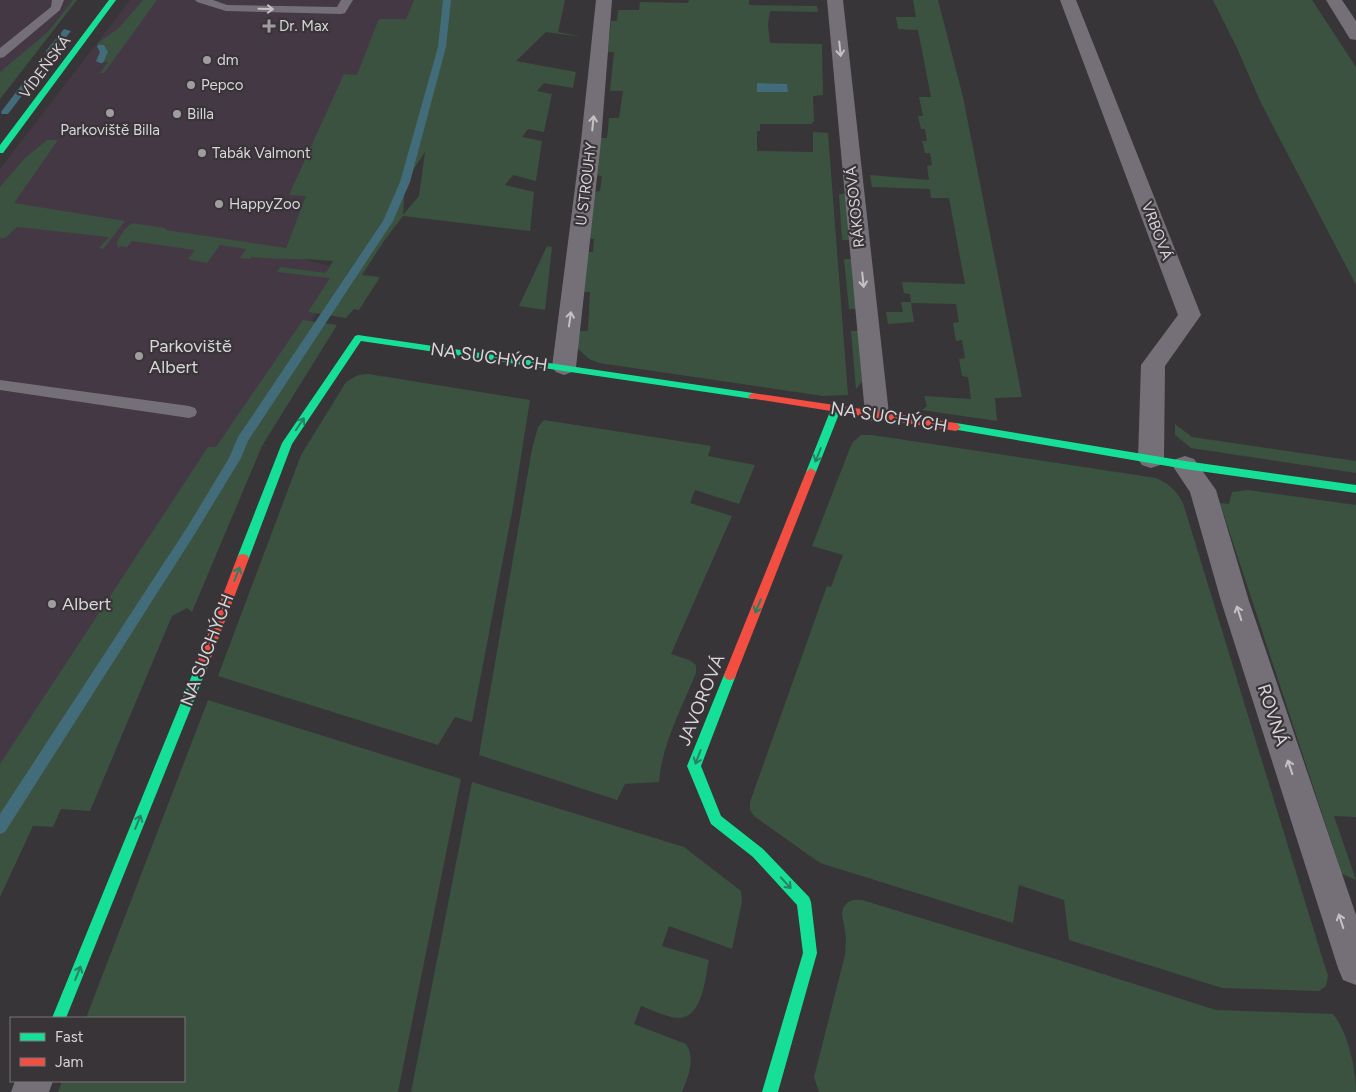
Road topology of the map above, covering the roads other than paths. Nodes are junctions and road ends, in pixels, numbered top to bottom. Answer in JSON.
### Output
{"nodes":[{"id":1,"x":58,"y":0,"type":"edge"},
{"id":2,"x":113,"y":0,"type":"edge"},
{"id":3,"x":201,"y":0,"type":"edge"},
{"id":4,"x":347,"y":0,"type":"edge"},
{"id":5,"x":604,"y":0,"type":"edge"},
{"id":6,"x":835,"y":0,"type":"edge"},
{"id":7,"x":1068,"y":0,"type":"edge"},
{"id":8,"x":1334,"y":0,"type":"edge"},
{"id":9,"x":1355,"y":33,"type":"edge"},
{"id":10,"x":0,"y":54,"type":"edge"},
{"id":11,"x":0,"y":151,"type":"edge"},
{"id":12,"x":564,"y":367,"type":"junction"},
{"id":13,"x":0,"y":385,"type":"edge"},
{"id":14,"x":836,"y":410,"type":"junction"},
{"id":15,"x":188,"y":412,"type":"dead end"},
{"id":16,"x":877,"y":414,"type":"junction"},
{"id":17,"x":1151,"y":459,"type":"junction"},
{"id":18,"x":1185,"y":465,"type":"junction"},
{"id":19,"x":1356,"y":488,"type":"edge"},
{"id":20,"x":1356,"y":968,"type":"edge"},
{"id":21,"x":59,"y":1017,"type":"edge"},
{"id":22,"x":770,"y":1092,"type":"edge"}],
"edges":[{"from":1,"to":10,"type":"lane"},
{"from":2,"to":11,"type":"street","name":"VÍDEŇSKÁ"},
{"from":3,"to":4,"type":"lane","one_way":true},
{"from":12,"to":5,"type":"street","name":"U STROUHY","one_way":true},
{"from":6,"to":16,"type":"street","name":"RÁKOSOVÁ","one_way":true},
{"from":7,"to":17,"type":"street","name":"VRBOVÁ"},
{"from":8,"to":9,"type":"street"},
{"from":12,"to":14,"type":"street","name":"NA SUCHÝCH"},
{"from":21,"to":12,"type":"street","name":"NA SUCHÝCH","one_way":true},
{"from":13,"to":15,"type":"lane"},
{"from":14,"to":16,"type":"street","name":"NA SUCHÝCH"},
{"from":14,"to":22,"type":"street","name":"JAVOROVÁ","one_way":true},
{"from":16,"to":17,"type":"street","name":"NA SUCHÝCH"},
{"from":17,"to":18,"type":"street","name":"NA SUCHÝCH"},
{"from":18,"to":19,"type":"street","name":"NA SUCHÝCH"},
{"from":20,"to":18,"type":"street","name":"ROVNÁ","one_way":true}]}
